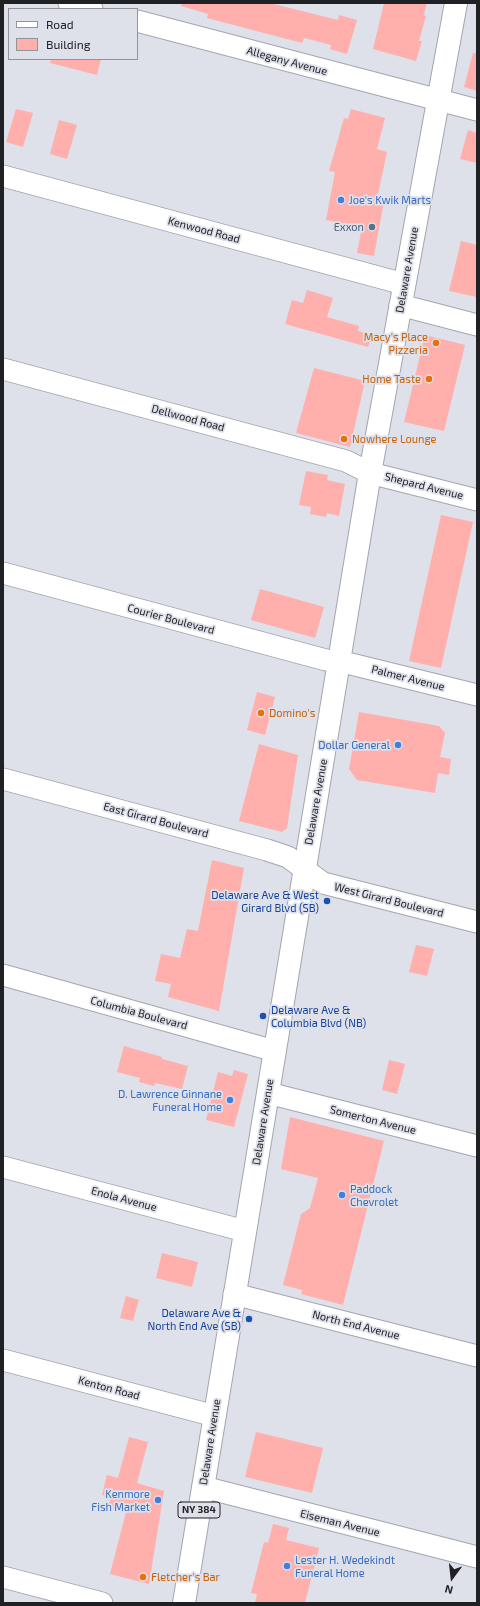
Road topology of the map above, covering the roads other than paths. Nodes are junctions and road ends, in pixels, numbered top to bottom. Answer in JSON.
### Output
{"nodes":[{"id":1,"x":69,"y":3,"type":"edge"},
{"id":2,"x":456,"y":3,"type":"edge"},
{"id":3,"x":88,"y":8,"type":"edge"},
{"id":4,"x":138,"y":21,"type":"edge"},
{"id":5,"x":437,"y":100,"type":"junction"},
{"id":6,"x":477,"y":110,"type":"edge"},
{"id":7,"x":3,"y":176,"type":"edge"},
{"id":8,"x":404,"y":284,"type":"junction"},
{"id":9,"x":400,"y":306,"type":"junction"},
{"id":10,"x":477,"y":325,"type":"edge"},
{"id":11,"x":3,"y":369,"type":"edge"},
{"id":12,"x":370,"y":473,"type":"junction"},
{"id":13,"x":477,"y":500,"type":"edge"},
{"id":14,"x":3,"y":573,"type":"edge"},
{"id":15,"x":340,"y":662,"type":"junction"},
{"id":16,"x":477,"y":695,"type":"edge"},
{"id":17,"x":3,"y":779,"type":"edge"},
{"id":18,"x":305,"y":870,"type":"junction"},
{"id":19,"x":477,"y":922,"type":"edge"},
{"id":20,"x":3,"y":975,"type":"edge"},
{"id":21,"x":275,"y":1050,"type":"junction"},
{"id":22,"x":268,"y":1094,"type":"junction"},
{"id":23,"x":477,"y":1146,"type":"edge"},
{"id":24,"x":3,"y":1167,"type":"edge"},
{"id":25,"x":245,"y":1231,"type":"junction"},
{"id":26,"x":234,"y":1294,"type":"junction"},
{"id":27,"x":477,"y":1356,"type":"edge"},
{"id":28,"x":3,"y":1360,"type":"edge"},
{"id":29,"x":215,"y":1416,"type":"junction"},
{"id":30,"x":203,"y":1487,"type":"junction"},
{"id":31,"x":477,"y":1557,"type":"edge"},
{"id":32,"x":3,"y":1577,"type":"edge"},
{"id":33,"x":102,"y":1603,"type":"edge"},
{"id":34,"x":184,"y":1603,"type":"edge"}],
"edges":[{"from":1,"to":3,"type":"street"},
{"from":2,"to":5,"type":"main road","name":"Delaware Avenue","number":"NY 384"},
{"from":4,"to":5,"type":"street","name":"Allegany Avenue"},
{"from":5,"to":6,"type":"street","name":"Allegany Avenue"},
{"from":5,"to":8,"type":"main road","name":"Delaware Avenue","number":"NY 384"},
{"from":7,"to":8,"type":"street","name":"Kenwood Road"},
{"from":8,"to":9,"type":"main road","name":"Delaware Avenue","number":"NY 384"},
{"from":9,"to":10,"type":"street"},
{"from":9,"to":12,"type":"main road","name":"Delaware Avenue","number":"NY 384"},
{"from":11,"to":12,"type":"street","name":"Dellwood Road"},
{"from":12,"to":13,"type":"street","name":"Shepard Avenue"},
{"from":12,"to":15,"type":"main road","name":"Delaware Avenue","number":"NY 384"},
{"from":14,"to":15,"type":"street","name":"Courier Boulevard"},
{"from":15,"to":16,"type":"street","name":"Palmer Avenue"},
{"from":15,"to":18,"type":"main road","name":"Delaware Avenue","number":"NY 384"},
{"from":17,"to":18,"type":"street","name":"East Girard Boulevard"},
{"from":18,"to":19,"type":"street","name":"West Girard Boulevard"},
{"from":18,"to":21,"type":"main road","name":"Delaware Avenue","number":"NY 384"},
{"from":20,"to":21,"type":"street","name":"Columbia Boulevard"},
{"from":21,"to":22,"type":"main road","name":"Delaware Avenue","number":"NY 384"},
{"from":22,"to":23,"type":"street","name":"Somerton Avenue"},
{"from":22,"to":25,"type":"main road","name":"Delaware Avenue","number":"NY 384"},
{"from":24,"to":25,"type":"street","name":"Enola Avenue"},
{"from":25,"to":26,"type":"main road","name":"Delaware Avenue","number":"NY 384"},
{"from":26,"to":27,"type":"street","name":"North End Avenue"},
{"from":26,"to":29,"type":"main road","name":"Delaware Avenue","number":"NY 384"},
{"from":28,"to":29,"type":"street","name":"Kenton Road"},
{"from":29,"to":30,"type":"main road","name":"Delaware Avenue","number":"NY 384"},
{"from":30,"to":31,"type":"street","name":"Eiseman Avenue"},
{"from":30,"to":34,"type":"main road","name":"Delaware Avenue","number":"NY 384"},
{"from":32,"to":33,"type":"street"}]}
